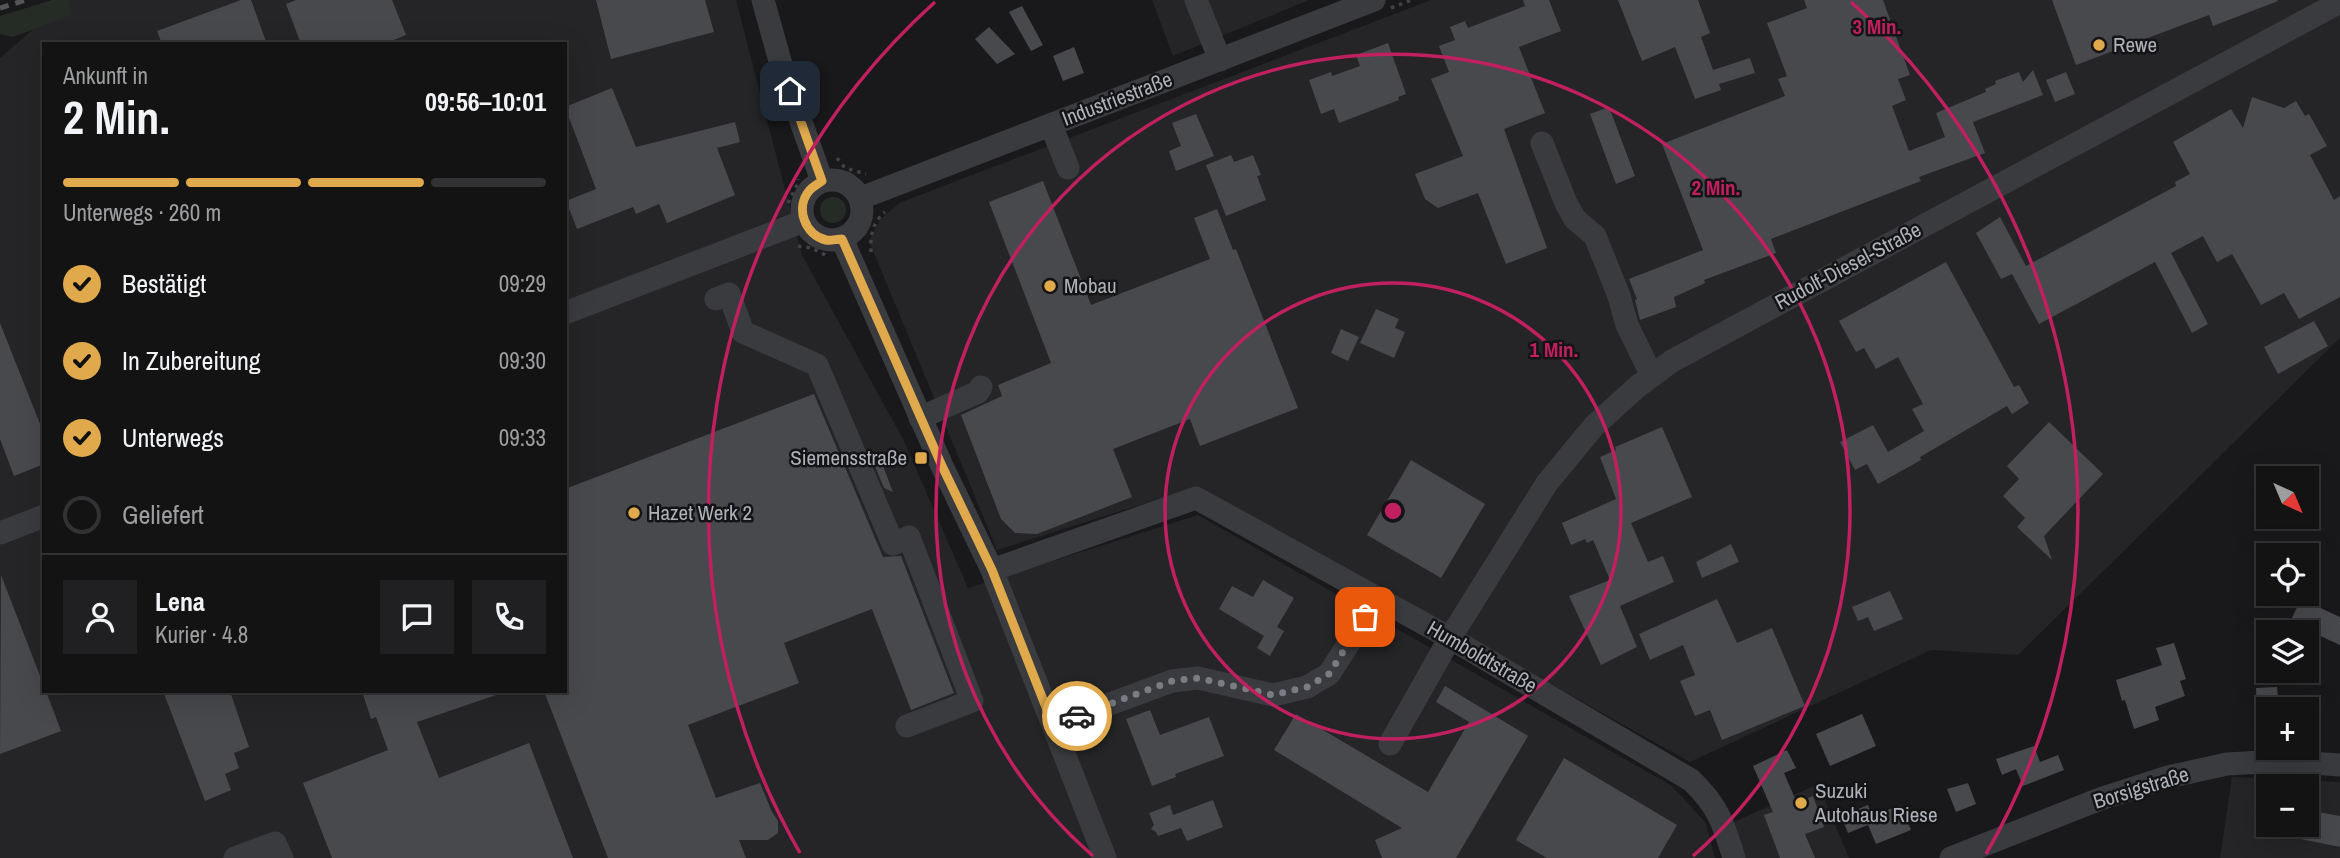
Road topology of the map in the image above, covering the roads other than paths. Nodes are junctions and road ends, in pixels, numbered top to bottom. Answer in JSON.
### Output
{"nodes":[{"id":1,"x":763,"y":0,"type":"edge"},
{"id":2,"x":1196,"y":0,"type":"edge"},
{"id":3,"x":1374,"y":0,"type":"edge"},
{"id":4,"x":2340,"y":2,"type":"edge"},
{"id":5,"x":1220,"y":60,"type":"junction"},
{"id":6,"x":1051,"y":125,"type":"junction"},
{"id":7,"x":1542,"y":143,"type":"dead end"},
{"id":8,"x":1068,"y":168,"type":"dead end"},
{"id":9,"x":822,"y":181,"type":"junction"},
{"id":10,"x":861,"y":198,"type":"junction"},
{"id":11,"x":804,"y":221,"type":"junction"},
{"id":12,"x":842,"y":239,"type":"junction"},
{"id":13,"x":716,"y":299,"type":"dead end"},
{"id":14,"x":567,"y":312,"type":"edge"},
{"id":15,"x":1652,"y":376,"type":"junction"},
{"id":16,"x":981,"y":387,"type":"dead end"},
{"id":17,"x":920,"y":418,"type":"junction"},
{"id":18,"x":42,"y":517,"type":"edge"},
{"id":19,"x":0,"y":533,"type":"edge"},
{"id":20,"x":992,"y":570,"type":"junction"},
{"id":21,"x":1378,"y":598,"type":"junction"},
{"id":22,"x":1450,"y":638,"type":"junction"},
{"id":23,"x":1053,"y":725,"type":"junction"},
{"id":24,"x":906,"y":726,"type":"dead end"},
{"id":25,"x":1390,"y":744,"type":"dead end"},
{"id":26,"x":2340,"y":765,"type":"edge"},
{"id":27,"x":235,"y":858,"type":"edge"},
{"id":28,"x":282,"y":858,"type":"edge"},
{"id":29,"x":1105,"y":858,"type":"edge"},
{"id":30,"x":1734,"y":858,"type":"edge"},
{"id":31,"x":1951,"y":858,"type":"edge"}],
"edges":[{"from":1,"to":9,"type":"street"},
{"from":2,"to":5,"type":"street"},
{"from":3,"to":5,"type":"street","name":"Industriestraße"},
{"from":4,"to":15,"type":"street","name":"Rudolf-Diesel-Straße"},
{"from":5,"to":6,"type":"street","name":"Industriestraße"},
{"from":6,"to":8,"type":"street"},
{"from":6,"to":10,"type":"street","name":"Industriestraße"},
{"from":7,"to":15,"type":"street"},
{"from":9,"to":10,"type":"street"},
{"from":9,"to":11,"type":"street"},
{"from":10,"to":12,"type":"street"},
{"from":11,"to":12,"type":"street"},
{"from":11,"to":14,"type":"street"},
{"from":12,"to":17,"type":"street"},
{"from":13,"to":24,"type":"street"},
{"from":15,"to":22,"type":"street","name":"Rudolf-Diesel-Straße"},
{"from":16,"to":17,"type":"street"},
{"from":17,"to":20,"type":"street"},
{"from":18,"to":19,"type":"street"},
{"from":20,"to":21,"type":"street","name":"Humboldtstraße"},
{"from":20,"to":23,"type":"street"},
{"from":21,"to":22,"type":"street","name":"Humboldtstraße"},
{"from":21,"to":23,"type":"street"},
{"from":22,"to":25,"type":"street","name":"Rudolf-Diesel-Straße"},
{"from":22,"to":30,"type":"street","name":"Humboldtstraße"},
{"from":23,"to":29,"type":"street"},
{"from":26,"to":31,"type":"street","name":"Borsigstraße"},
{"from":27,"to":28,"type":"street"}]}
